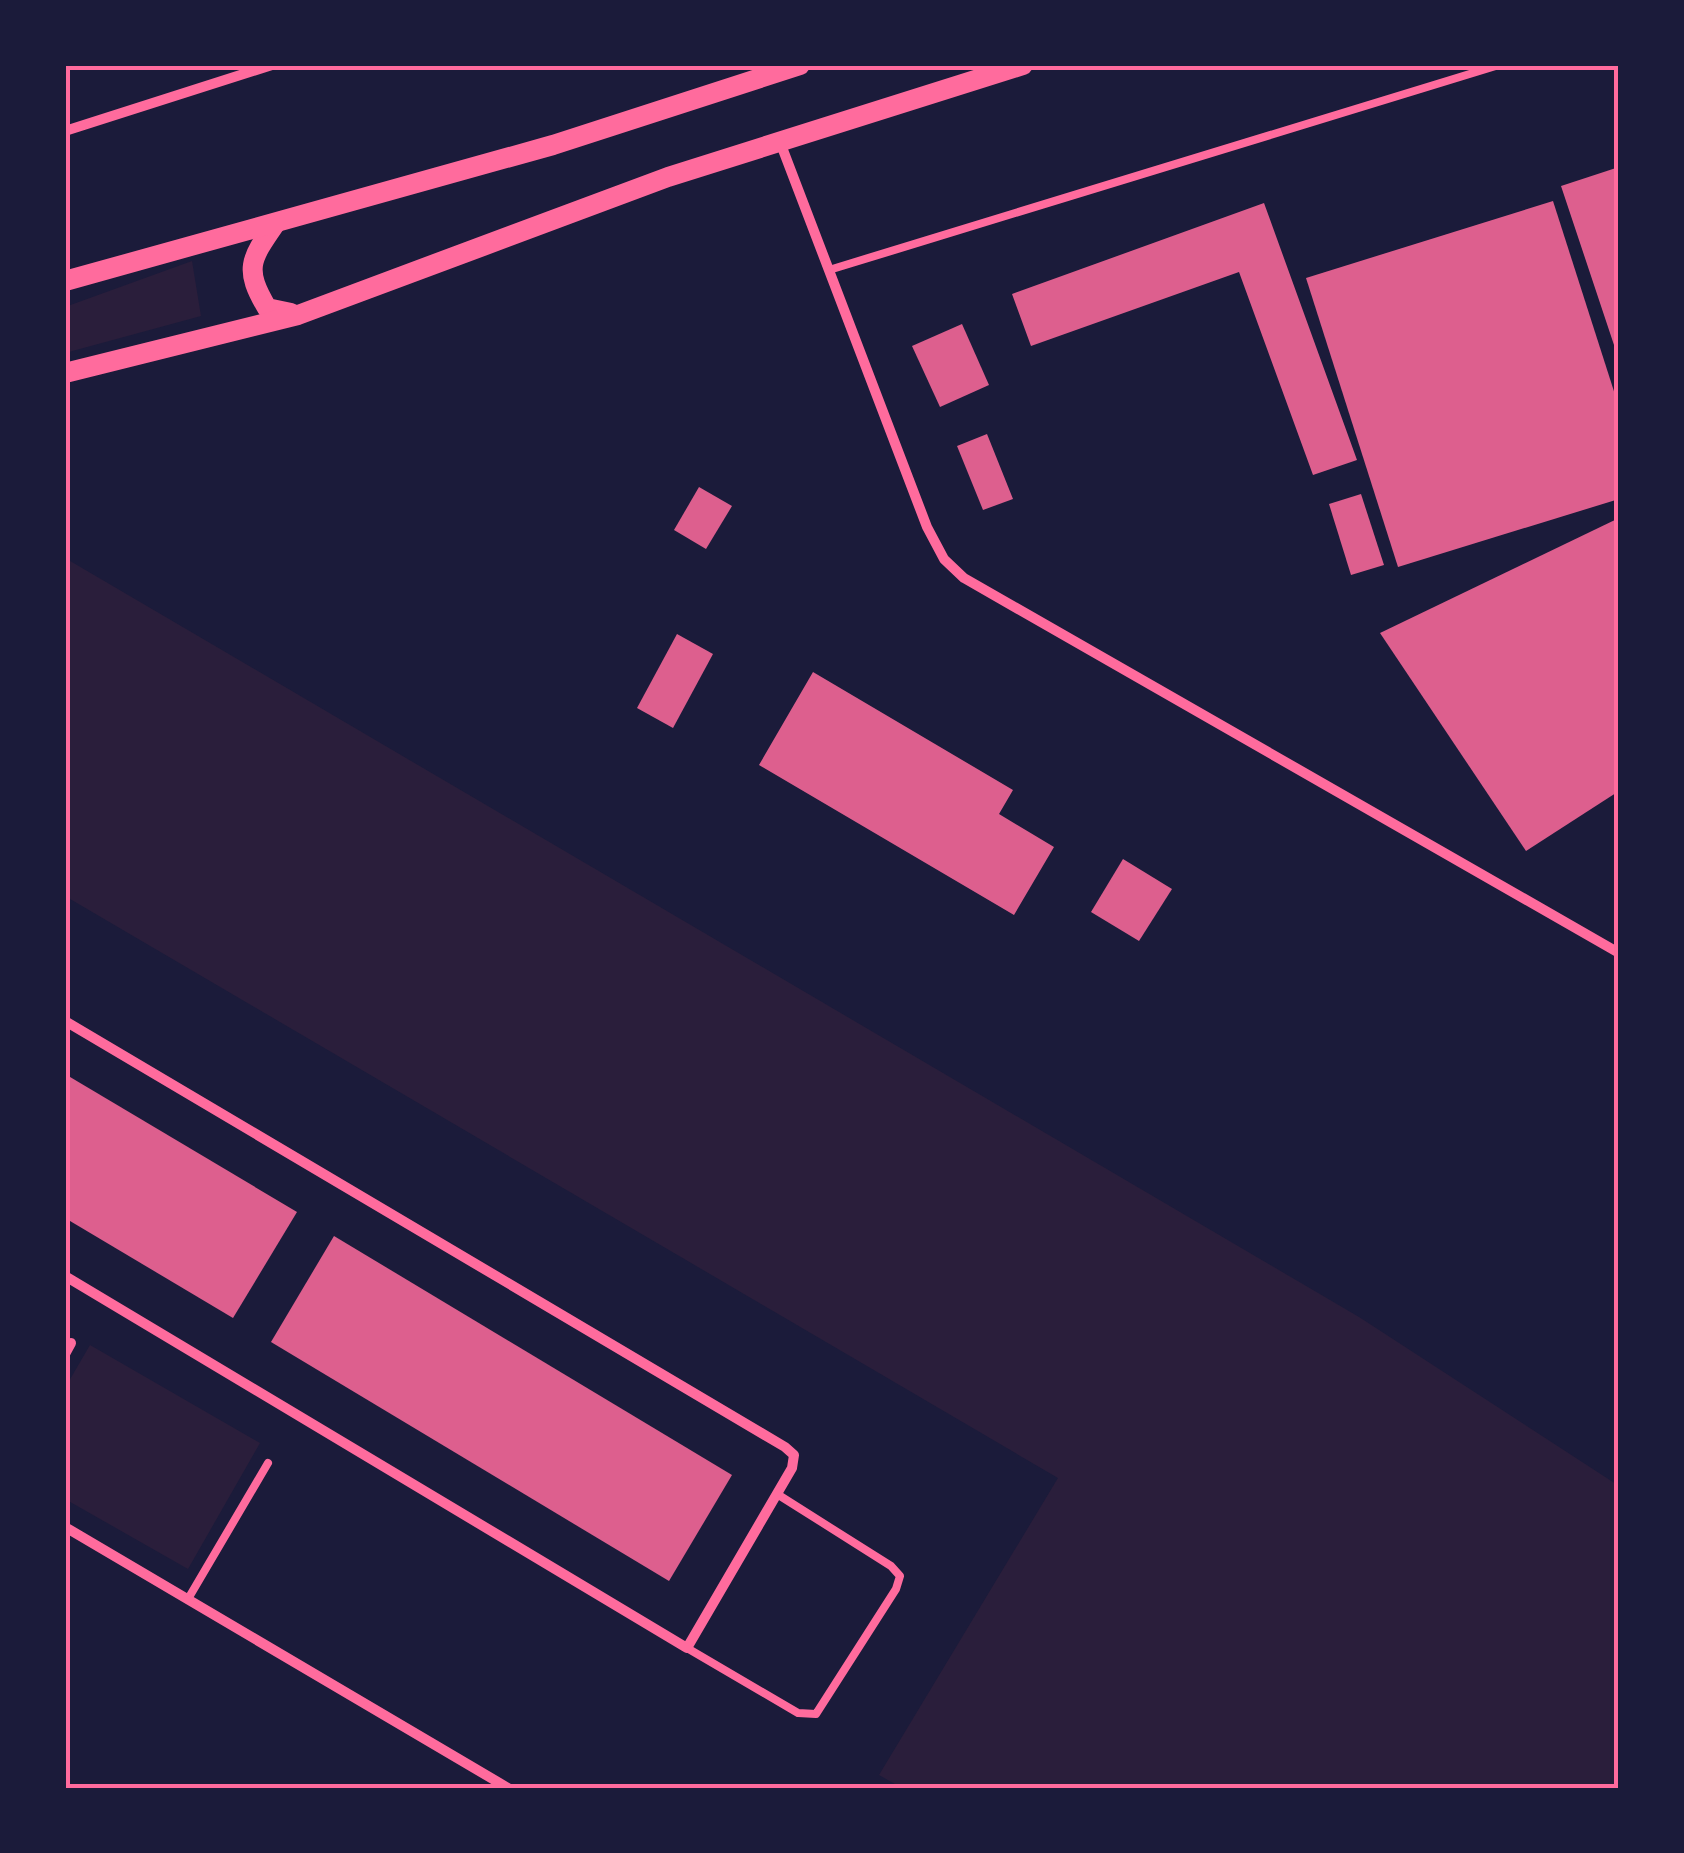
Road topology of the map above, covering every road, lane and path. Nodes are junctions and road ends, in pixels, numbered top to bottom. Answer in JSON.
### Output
{"nodes":[{"id":1,"x":272,"y":65,"type":"edge"},
{"id":2,"x":800,"y":65,"type":"edge"},
{"id":3,"x":1024,"y":65,"type":"edge"},
{"id":4,"x":1499,"y":65,"type":"edge"},
{"id":5,"x":65,"y":131,"type":"edge"},
{"id":6,"x":780,"y":142,"type":"junction"},
{"id":7,"x":274,"y":224,"type":"junction"},
{"id":8,"x":830,"y":270,"type":"junction"},
{"id":9,"x":65,"y":281,"type":"edge"},
{"id":10,"x":298,"y":314,"type":"junction"},
{"id":11,"x":65,"y":373,"type":"edge"},
{"id":12,"x":1619,"y":953,"type":"edge"},
{"id":13,"x":65,"y":1021,"type":"edge"},
{"id":14,"x":65,"y":1276,"type":"edge"},
{"id":15,"x":268,"y":1463,"type":"dead end"},
{"id":16,"x":777,"y":1494,"type":"junction"},
{"id":17,"x":65,"y":1527,"type":"edge"},
{"id":18,"x":188,"y":1599,"type":"junction"},
{"id":19,"x":687,"y":1648,"type":"junction"},
{"id":20,"x":508,"y":1788,"type":"edge"}],
"edges":[{"from":1,"to":5,"type":"street"},
{"from":2,"to":7,"type":"main road"},
{"from":3,"to":6,"type":"main road"},
{"from":4,"to":8,"type":"lane"},
{"from":6,"to":8,"type":"street"},
{"from":6,"to":10,"type":"main road"},
{"from":7,"to":9,"type":"main road"},
{"from":7,"to":10,"type":"main road"},
{"from":8,"to":12,"type":"street"},
{"from":10,"to":11,"type":"main road"},
{"from":13,"to":16,"type":"street"},
{"from":14,"to":19,"type":"street"},
{"from":15,"to":18,"type":"lane"},
{"from":16,"to":19,"type":"street"},
{"from":16,"to":19,"type":"lane"},
{"from":17,"to":18,"type":"street"},
{"from":18,"to":20,"type":"street"}]}
